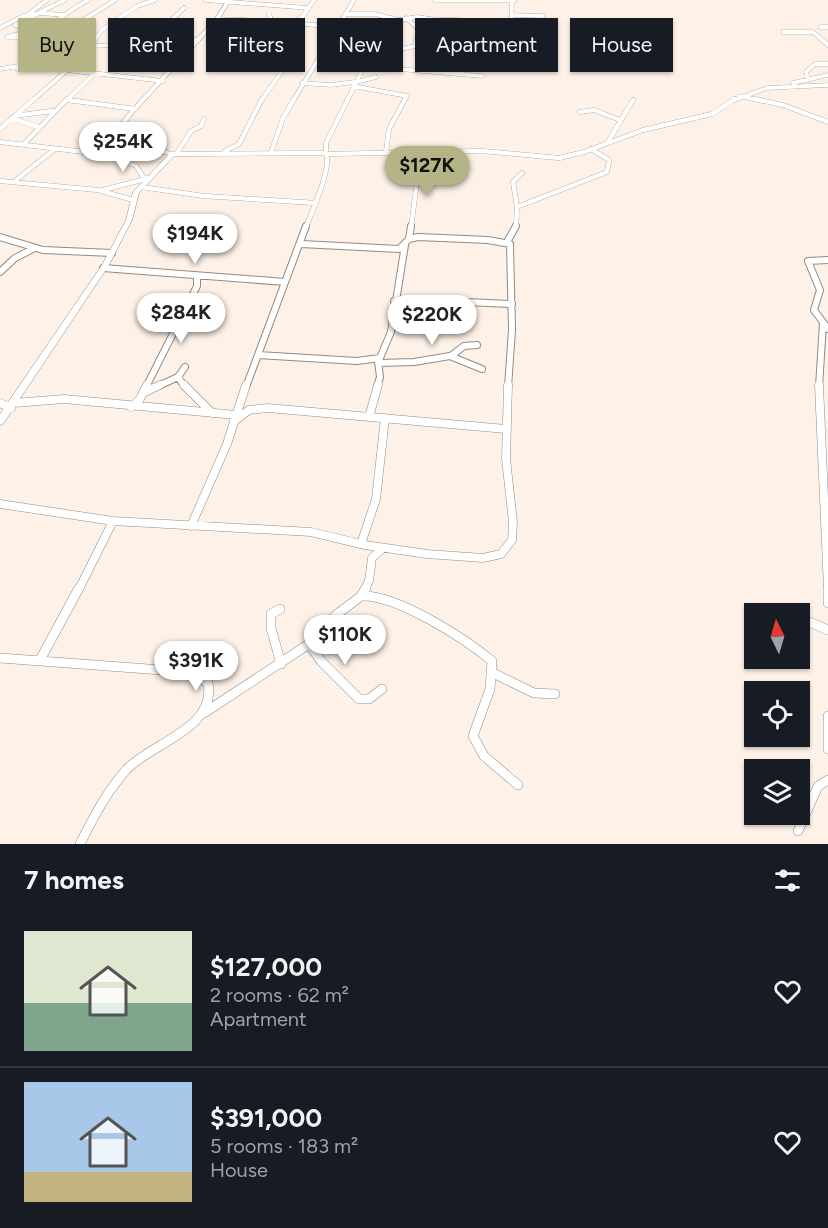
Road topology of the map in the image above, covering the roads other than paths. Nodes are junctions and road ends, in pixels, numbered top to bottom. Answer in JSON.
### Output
{"nodes":[{"id":1,"x":47,"y":0,"type":"edge"},
{"id":2,"x":65,"y":0,"type":"edge"},
{"id":3,"x":88,"y":0,"type":"edge"},
{"id":4,"x":115,"y":0,"type":"edge"},
{"id":5,"x":155,"y":0,"type":"edge"},
{"id":6,"x":205,"y":0,"type":"edge"},
{"id":7,"x":314,"y":0,"type":"edge"},
{"id":8,"x":354,"y":0,"type":"edge"},
{"id":9,"x":434,"y":0,"type":"edge"},
{"id":10,"x":450,"y":0,"type":"edge"},
{"id":11,"x":216,"y":1,"type":"edge"},
{"id":12,"x":513,"y":1,"type":"edge"},
{"id":13,"x":227,"y":2,"type":"edge"},
{"id":14,"x":184,"y":8,"type":"dead end"},
{"id":15,"x":309,"y":8,"type":"junction"},
{"id":16,"x":39,"y":13,"type":"junction"},
{"id":17,"x":33,"y":14,"type":"junction"},
{"id":18,"x":269,"y":14,"type":"dead end"},
{"id":19,"x":345,"y":14,"type":"junction"},
{"id":20,"x":27,"y":15,"type":"junction"},
{"id":21,"x":64,"y":15,"type":"junction"},
{"id":22,"x":512,"y":15,"type":"joint"},
{"id":23,"x":543,"y":16,"type":"dead end"},
{"id":24,"x":32,"y":18,"type":"edge"},
{"id":25,"x":60,"y":18,"type":"edge"},
{"id":26,"x":84,"y":18,"type":"edge"},
{"id":27,"x":172,"y":18,"type":"edge"},
{"id":28,"x":218,"y":18,"type":"edge"},
{"id":29,"x":270,"y":18,"type":"edge"},
{"id":30,"x":300,"y":18,"type":"edge"},
{"id":31,"x":342,"y":18,"type":"edge"},
{"id":32,"x":392,"y":18,"type":"edge"},
{"id":33,"x":406,"y":18,"type":"joint"},
{"id":34,"x":415,"y":18,"type":"edge"},
{"id":35,"x":415,"y":26,"type":"edge"},
{"id":36,"x":820,"y":27,"type":"dead end"},
{"id":37,"x":828,"y":27,"type":"edge"},
{"id":38,"x":0,"y":28,"type":"edge"},
{"id":39,"x":206,"y":31,"type":"edge"},
{"id":40,"x":783,"y":32,"type":"dead end"},
{"id":41,"x":18,"y":34,"type":"edge"},
{"id":42,"x":18,"y":38,"type":"edge"},
{"id":43,"x":194,"y":39,"type":"edge"},
{"id":44,"x":96,"y":40,"type":"edge"},
{"id":45,"x":198,"y":40,"type":"junction"},
{"id":46,"x":194,"y":45,"type":"edge"},
{"id":47,"x":828,"y":45,"type":"edge"},
{"id":48,"x":414,"y":46,"type":"edge"},
{"id":49,"x":403,"y":49,"type":"edge"},
{"id":50,"x":317,"y":58,"type":"edge"},
{"id":51,"x":828,"y":64,"type":"edge"},
{"id":52,"x":0,"y":69,"type":"edge"},
{"id":53,"x":17,"y":69,"type":"edge"},
{"id":54,"x":403,"y":69,"type":"edge"},
{"id":55,"x":64,"y":72,"type":"edge"},
{"id":56,"x":85,"y":72,"type":"edge"},
{"id":57,"x":171,"y":72,"type":"edge"},
{"id":58,"x":281,"y":72,"type":"edge"},
{"id":59,"x":360,"y":72,"type":"edge"},
{"id":60,"x":95,"y":73,"type":"junction"},
{"id":61,"x":462,"y":73,"type":"joint"},
{"id":62,"x":828,"y":75,"type":"edge"},
{"id":63,"x":482,"y":76,"type":"dead end"},
{"id":64,"x":376,"y":77,"type":"dead end"},
{"id":65,"x":808,"y":79,"type":"junction"},
{"id":66,"x":163,"y":81,"type":"junction"},
{"id":67,"x":302,"y":83,"type":"junction"},
{"id":68,"x":353,"y":84,"type":"junction"},
{"id":69,"x":816,"y":85,"type":"junction"},
{"id":70,"x":828,"y":85,"type":"edge"},
{"id":71,"x":789,"y":86,"type":"junction"},
{"id":72,"x":828,"y":92,"type":"edge"},
{"id":73,"x":740,"y":96,"type":"junction"},
{"id":74,"x":68,"y":100,"type":"junction"},
{"id":75,"x":633,"y":100,"type":"dead end"},
{"id":76,"x":57,"y":109,"type":"junction"},
{"id":77,"x":135,"y":109,"type":"junction"},
{"id":78,"x":580,"y":112,"type":"dead end"},
{"id":79,"x":12,"y":117,"type":"junction"},
{"id":80,"x":204,"y":119,"type":"dead end"},
{"id":81,"x":620,"y":120,"type":"junction"},
{"id":82,"x":828,"y":122,"type":"edge"},
{"id":83,"x":38,"y":127,"type":"junction"},
{"id":84,"x":0,"y":129,"type":"edge"},
{"id":85,"x":0,"y":142,"type":"edge"},
{"id":86,"x":608,"y":142,"type":"junction"},
{"id":87,"x":23,"y":145,"type":"junction"},
{"id":88,"x":55,"y":149,"type":"junction"},
{"id":89,"x":591,"y":149,"type":"junction"},
{"id":90,"x":115,"y":152,"type":"junction"},
{"id":91,"x":386,"y":152,"type":"junction"},
{"id":92,"x":421,"y":152,"type":"junction"},
{"id":93,"x":104,"y":153,"type":"junction"},
{"id":94,"x":220,"y":153,"type":"junction"},
{"id":95,"x":271,"y":153,"type":"junction"},
{"id":96,"x":175,"y":154,"type":"junction"},
{"id":97,"x":327,"y":154,"type":"junction"},
{"id":98,"x":522,"y":173,"type":"dead end"},
{"id":99,"x":146,"y":178,"type":"junction"},
{"id":100,"x":16,"y":180,"type":"junction"},
{"id":101,"x":0,"y":181,"type":"edge"},
{"id":102,"x":141,"y":186,"type":"junction"},
{"id":103,"x":100,"y":190,"type":"junction"},
{"id":104,"x":133,"y":201,"type":"junction"},
{"id":105,"x":315,"y":203,"type":"junction"},
{"id":106,"x":517,"y":207,"type":"junction"},
{"id":107,"x":0,"y":237,"type":"edge"},
{"id":108,"x":407,"y":242,"type":"junction"},
{"id":109,"x":507,"y":242,"type":"junction"},
{"id":110,"x":301,"y":243,"type":"junction"},
{"id":111,"x":35,"y":249,"type":"junction"},
{"id":112,"x":112,"y":253,"type":"junction"},
{"id":113,"x":828,"y":260,"type":"edge"},
{"id":114,"x":103,"y":268,"type":"junction"},
{"id":115,"x":0,"y":272,"type":"edge"},
{"id":116,"x":197,"y":276,"type":"junction"},
{"id":117,"x":208,"y":277,"type":"junction"},
{"id":118,"x":198,"y":284,"type":"junction"},
{"id":119,"x":285,"y":285,"type":"junction"},
{"id":120,"x":394,"y":301,"type":"junction"},
{"id":121,"x":512,"y":304,"type":"junction"},
{"id":122,"x":826,"y":326,"type":"edge"},
{"id":123,"x":477,"y":345,"type":"dead end"},
{"id":124,"x":258,"y":355,"type":"junction"},
{"id":125,"x":451,"y":356,"type":"junction"},
{"id":126,"x":378,"y":361,"type":"junction"},
{"id":127,"x":185,"y":367,"type":"dead end"},
{"id":128,"x":482,"y":369,"type":"dead end"},
{"id":129,"x":178,"y":377,"type":"junction"},
{"id":130,"x":143,"y":393,"type":"junction"},
{"id":131,"x":0,"y":403,"type":"edge"},
{"id":132,"x":12,"y":405,"type":"junction"},
{"id":133,"x":131,"y":407,"type":"junction"},
{"id":134,"x":212,"y":413,"type":"junction"},
{"id":135,"x":369,"y":417,"type":"junction"},
{"id":136,"x":235,"y":418,"type":"junction"},
{"id":137,"x":385,"y":418,"type":"junction"},
{"id":138,"x":0,"y":422,"type":"edge"},
{"id":139,"x":506,"y":429,"type":"junction"},
{"id":140,"x":0,"y":504,"type":"edge"},
{"id":141,"x":112,"y":521,"type":"junction"},
{"id":142,"x":191,"y":526,"type":"junction"},
{"id":143,"x":363,"y":545,"type":"junction"},
{"id":144,"x":383,"y":548,"type":"junction"},
{"id":145,"x":371,"y":562,"type":"junction"},
{"id":146,"x":361,"y":596,"type":"junction"},
{"id":147,"x":828,"y":603,"type":"edge"},
{"id":148,"x":280,"y":609,"type":"dead end"},
{"id":149,"x":810,"y":622,"type":"edge"},
{"id":150,"x":828,"y":630,"type":"edge"},
{"id":151,"x":309,"y":644,"type":"junction"},
{"id":152,"x":1,"y":658,"type":"edge"},
{"id":153,"x":40,"y":660,"type":"junction"},
{"id":154,"x":281,"y":664,"type":"junction"},
{"id":155,"x":493,"y":674,"type":"junction"},
{"id":156,"x":382,"y":689,"type":"dead end"},
{"id":157,"x":555,"y":694,"type":"dead end"},
{"id":158,"x":199,"y":716,"type":"junction"},
{"id":159,"x":828,"y":716,"type":"edge"},
{"id":160,"x":828,"y":749,"type":"edge"},
{"id":161,"x":828,"y":780,"type":"edge"},
{"id":162,"x":518,"y":785,"type":"dead end"},
{"id":163,"x":798,"y":831,"type":"dead end"},
{"id":164,"x":80,"y":844,"type":"edge"}],
"edges":[{"from":1,"to":20,"type":"street"},
{"from":2,"to":17,"type":"street"},
{"from":3,"to":21,"type":"street"},
{"from":4,"to":26,"type":"street"},
{"from":5,"to":44,"type":"street"},
{"from":6,"to":11,"type":"street"},
{"from":7,"to":15,"type":"street"},
{"from":8,"to":19,"type":"street"},
{"from":9,"to":10,"type":"street"},
{"from":10,"to":12,"type":"street"},
{"from":11,"to":13,"type":"street"},
{"from":12,"to":22,"type":"street"},
{"from":13,"to":15,"type":"street"},
{"from":13,"to":28,"type":"street"},
{"from":14,"to":27,"type":"street"},
{"from":15,"to":30,"type":"street"},
{"from":16,"to":17,"type":"street"},
{"from":16,"to":21,"type":"street"},
{"from":16,"to":24,"type":"street"},
{"from":17,"to":20,"type":"street"},
{"from":18,"to":29,"type":"street"},
{"from":19,"to":31,"type":"street"},
{"from":19,"to":32,"type":"street"},
{"from":20,"to":38,"type":"street"},
{"from":21,"to":25,"type":"street"},
{"from":22,"to":23,"type":"street"},
{"from":33,"to":34,"type":"street"},
{"from":33,"to":35,"type":"street"},
{"from":36,"to":37,"type":"street"},
{"from":39,"to":45,"type":"street"},
{"from":40,"to":47,"type":"street"},
{"from":41,"to":42,"type":"street"},
{"from":43,"to":45,"type":"street"},
{"from":45,"to":46,"type":"street"},
{"from":48,"to":49,"type":"street"},
{"from":50,"to":67,"type":"street"},
{"from":51,"to":65,"type":"street"},
{"from":52,"to":53,"type":"street"},
{"from":54,"to":61,"type":"street"},
{"from":55,"to":79,"type":"street"},
{"from":56,"to":60,"type":"street"},
{"from":57,"to":66,"type":"street"},
{"from":58,"to":94,"type":"street"},
{"from":59,"to":68,"type":"street"},
{"from":60,"to":66,"type":"street"},
{"from":60,"to":74,"type":"street"},
{"from":61,"to":63,"type":"street"},
{"from":62,"to":65,"type":"street"},
{"from":64,"to":68,"type":"street"},
{"from":65,"to":71,"type":"street"},
{"from":66,"to":77,"type":"street"},
{"from":67,"to":68,"type":"street"},
{"from":67,"to":95,"type":"street"},
{"from":68,"to":91,"type":"street"},
{"from":68,"to":97,"type":"street"},
{"from":69,"to":70,"type":"street"},
{"from":69,"to":71,"type":"street"},
{"from":69,"to":72,"type":"street"},
{"from":71,"to":73,"type":"street"},
{"from":73,"to":82,"type":"street"},
{"from":73,"to":86,"type":"street"},
{"from":74,"to":76,"type":"street"},
{"from":74,"to":77,"type":"street"},
{"from":75,"to":81,"type":"street"},
{"from":76,"to":79,"type":"street"},
{"from":76,"to":83,"type":"street"},
{"from":77,"to":90,"type":"street"},
{"from":78,"to":81,"type":"street"},
{"from":79,"to":83,"type":"street"},
{"from":79,"to":84,"type":"street"},
{"from":80,"to":96,"type":"street"},
{"from":81,"to":86,"type":"street"},
{"from":83,"to":87,"type":"street"},
{"from":85,"to":87,"type":"street"},
{"from":86,"to":89,"type":"street"},
{"from":87,"to":88,"type":"street"},
{"from":88,"to":93,"type":"street"},
{"from":88,"to":100,"type":"street"},
{"from":89,"to":92,"type":"street"},
{"from":89,"to":106,"type":"street"},
{"from":90,"to":93,"type":"street"},
{"from":90,"to":96,"type":"street"},
{"from":91,"to":92,"type":"street"},
{"from":91,"to":97,"type":"street"},
{"from":92,"to":108,"type":"street"},
{"from":93,"to":99,"type":"street"},
{"from":94,"to":95,"type":"street"},
{"from":94,"to":96,"type":"street"},
{"from":95,"to":97,"type":"street"},
{"from":96,"to":99,"type":"street"},
{"from":97,"to":105,"type":"street"},
{"from":98,"to":106,"type":"street"},
{"from":99,"to":102,"type":"street"},
{"from":99,"to":103,"type":"street"},
{"from":100,"to":101,"type":"street"},
{"from":100,"to":103,"type":"street"},
{"from":102,"to":104,"type":"street"},
{"from":102,"to":105,"type":"street"},
{"from":103,"to":104,"type":"street"},
{"from":104,"to":112,"type":"street"},
{"from":105,"to":110,"type":"street"},
{"from":106,"to":109,"type":"street"},
{"from":107,"to":111,"type":"street"},
{"from":108,"to":109,"type":"street"},
{"from":108,"to":110,"type":"street"},
{"from":108,"to":120,"type":"street"},
{"from":109,"to":121,"type":"street"},
{"from":110,"to":119,"type":"street"},
{"from":111,"to":112,"type":"street"},
{"from":111,"to":115,"type":"street"},
{"from":112,"to":114,"type":"street"},
{"from":113,"to":122,"type":"street"},
{"from":114,"to":116,"type":"street"},
{"from":114,"to":132,"type":"street"},
{"from":116,"to":117,"type":"street"},
{"from":116,"to":118,"type":"street"},
{"from":117,"to":118,"type":"street"},
{"from":117,"to":119,"type":"street"},
{"from":118,"to":130,"type":"street"},
{"from":119,"to":124,"type":"street"},
{"from":120,"to":121,"type":"street"},
{"from":120,"to":126,"type":"street"},
{"from":121,"to":139,"type":"street"},
{"from":122,"to":147,"type":"street"},
{"from":123,"to":125,"type":"street"},
{"from":124,"to":126,"type":"street"},
{"from":124,"to":136,"type":"street"},
{"from":125,"to":126,"type":"street"},
{"from":125,"to":128,"type":"street"},
{"from":126,"to":135,"type":"street"},
{"from":127,"to":129,"type":"street"},
{"from":129,"to":130,"type":"street"},
{"from":129,"to":134,"type":"street"},
{"from":130,"to":133,"type":"street"},
{"from":131,"to":132,"type":"street"},
{"from":132,"to":133,"type":"street"},
{"from":132,"to":138,"type":"street"},
{"from":133,"to":134,"type":"street"},
{"from":134,"to":136,"type":"street"},
{"from":135,"to":136,"type":"street"},
{"from":135,"to":137,"type":"street"},
{"from":136,"to":142,"type":"street"},
{"from":137,"to":139,"type":"street"},
{"from":137,"to":143,"type":"street"},
{"from":139,"to":144,"type":"street"},
{"from":140,"to":141,"type":"street"},
{"from":141,"to":142,"type":"street"},
{"from":141,"to":153,"type":"street"},
{"from":142,"to":143,"type":"street"},
{"from":143,"to":144,"type":"street"},
{"from":143,"to":145,"type":"street"},
{"from":144,"to":145,"type":"street"},
{"from":145,"to":146,"type":"street"},
{"from":146,"to":151,"type":"street"},
{"from":146,"to":155,"type":"street"},
{"from":148,"to":154,"type":"street"},
{"from":149,"to":150,"type":"street"},
{"from":151,"to":154,"type":"street"},
{"from":151,"to":156,"type":"street"},
{"from":152,"to":153,"type":"street"},
{"from":153,"to":158,"type":"street"},
{"from":154,"to":158,"type":"street"},
{"from":155,"to":157,"type":"street"},
{"from":155,"to":162,"type":"street"},
{"from":158,"to":164,"type":"street"},
{"from":159,"to":160,"type":"street"},
{"from":161,"to":163,"type":"street"}]}
